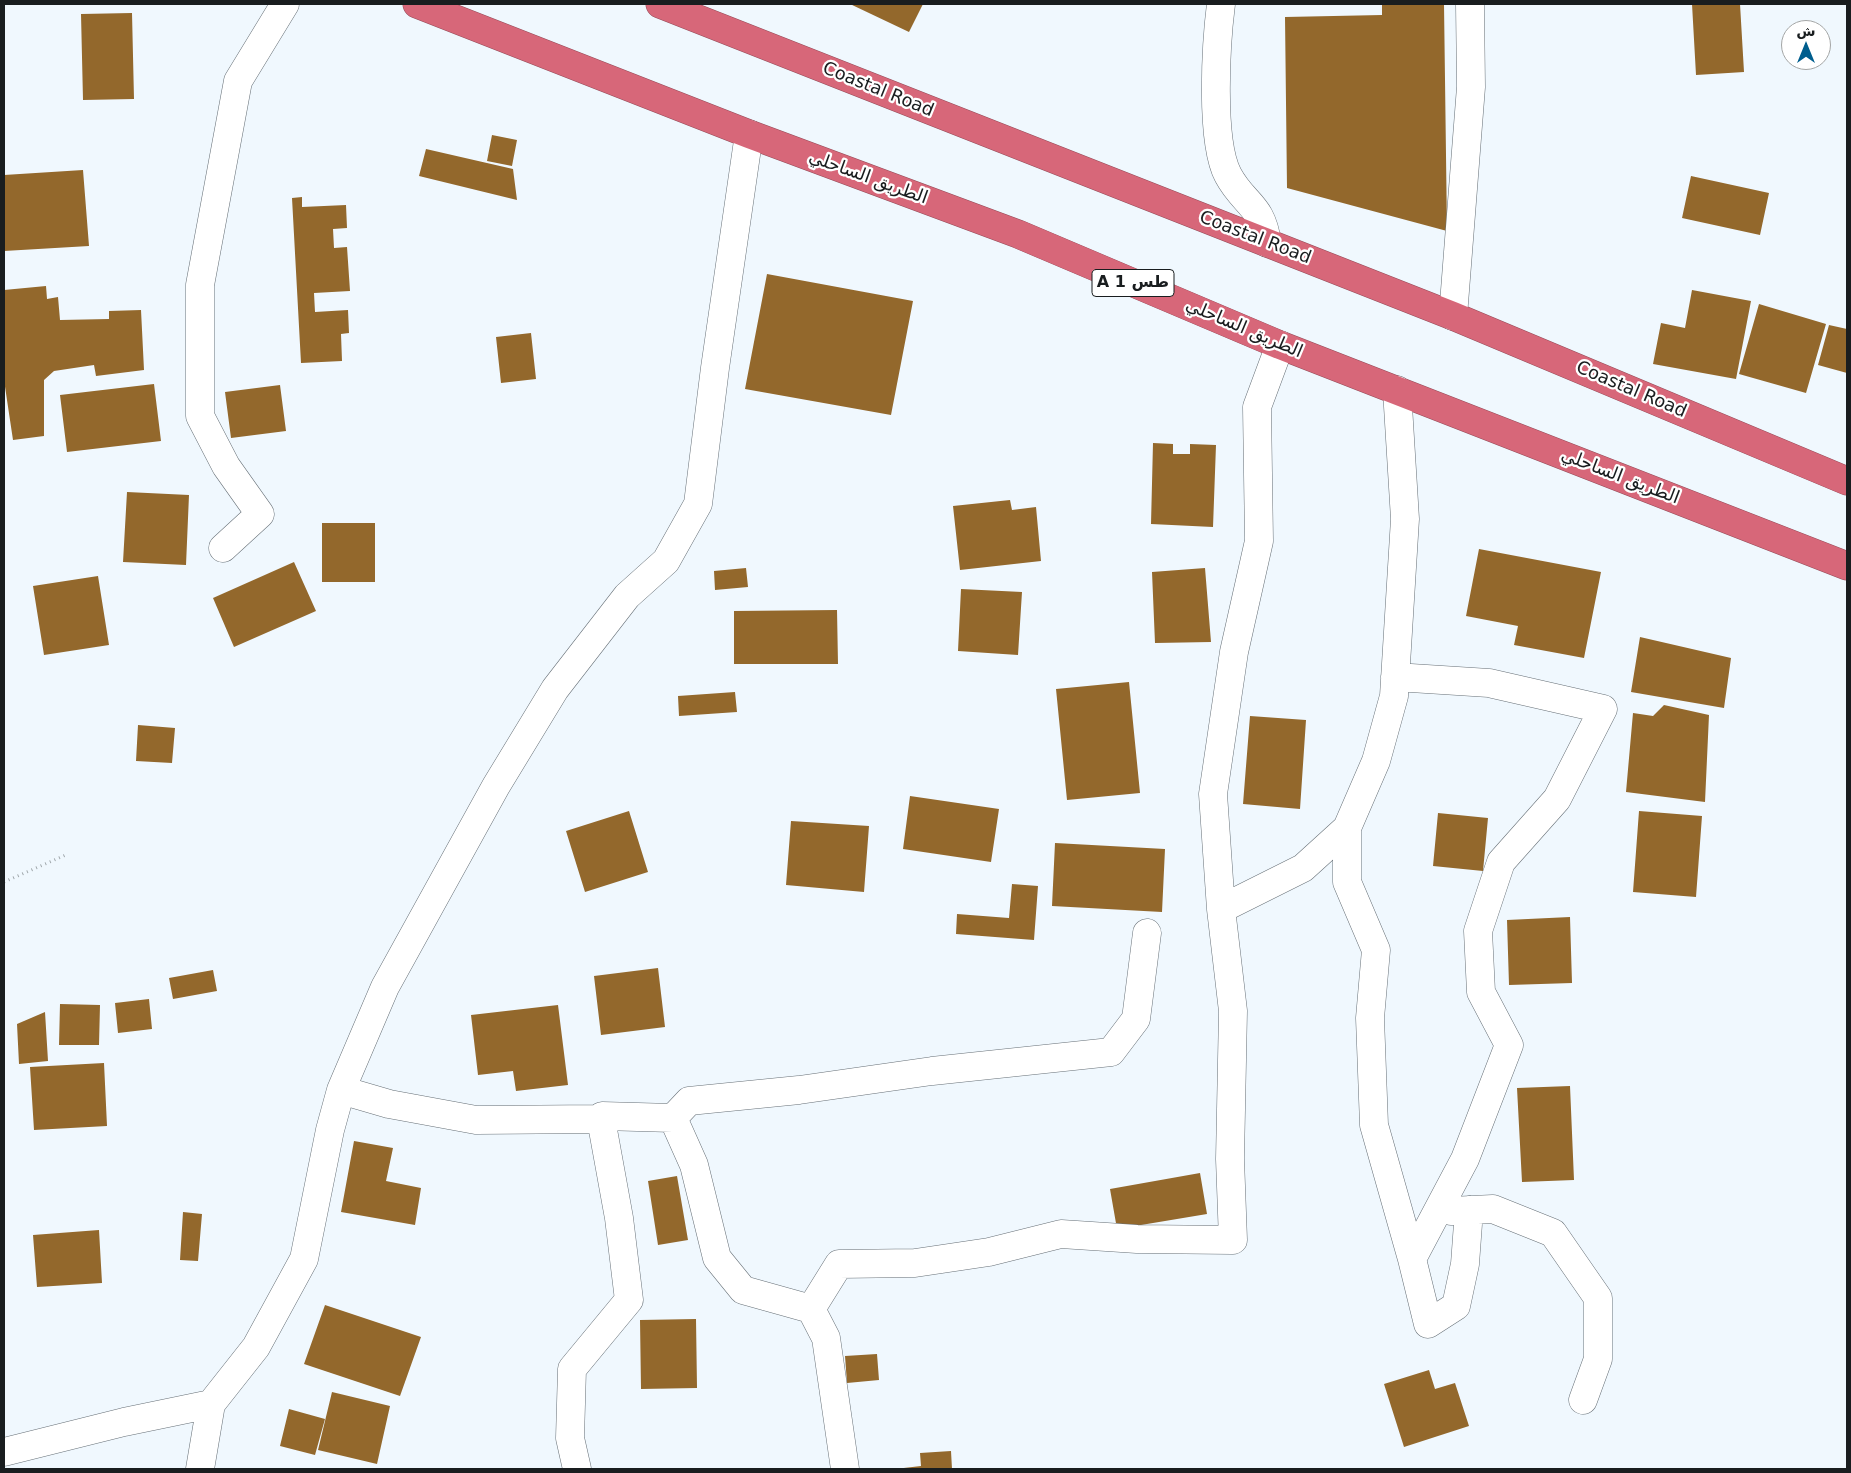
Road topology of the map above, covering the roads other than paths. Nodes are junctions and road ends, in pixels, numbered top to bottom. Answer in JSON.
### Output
{"nodes":[{"id":1,"x":285,"y":4,"type":"edge"},
{"id":2,"x":417,"y":4,"type":"edge"},
{"id":3,"x":1222,"y":4,"type":"edge"},
{"id":4,"x":1470,"y":4,"type":"edge"},
{"id":5,"x":669,"y":5,"type":"edge"},
{"id":6,"x":749,"y":134,"type":"junction"},
{"id":7,"x":1267,"y":243,"type":"junction"},
{"id":8,"x":1453,"y":316,"type":"junction"},
{"id":9,"x":1280,"y":345,"type":"junction"},
{"id":10,"x":1397,"y":390,"type":"junction"},
{"id":11,"x":1847,"y":481,"type":"edge"},
{"id":12,"x":224,"y":548,"type":"dead end"},
{"id":13,"x":1847,"y":566,"type":"edge"},
{"id":14,"x":1395,"y":677,"type":"junction"},
{"id":15,"x":1347,"y":828,"type":"junction"},
{"id":16,"x":1221,"y":909,"type":"junction"},
{"id":17,"x":1147,"y":933,"type":"dead end"},
{"id":18,"x":341,"y":1090,"type":"junction"},
{"id":19,"x":673,"y":1118,"type":"junction"},
{"id":20,"x":601,"y":1119,"type":"junction"},
{"id":21,"x":1469,"y":1210,"type":"junction"},
{"id":22,"x":1437,"y":1211,"type":"junction"},
{"id":23,"x":1412,"y":1259,"type":"junction"},
{"id":24,"x":810,"y":1309,"type":"junction"},
{"id":25,"x":1584,"y":1400,"type":"dead end"},
{"id":26,"x":211,"y":1404,"type":"junction"},
{"id":27,"x":4,"y":1452,"type":"edge"},
{"id":28,"x":200,"y":1469,"type":"edge"},
{"id":29,"x":577,"y":1469,"type":"edge"},
{"id":30,"x":845,"y":1469,"type":"edge"}],
"edges":[{"from":1,"to":12,"type":"street"},
{"from":2,"to":6,"type":"highway","name":"الطريق الساحلي","number":"A 1 طس"},
{"from":3,"to":7,"type":"street"},
{"from":4,"to":8,"type":"street"},
{"from":5,"to":7,"type":"highway","name":"Coastal Road"},
{"from":6,"to":9,"type":"highway","name":"الطريق الساحلي","number":"A 1 طس"},
{"from":6,"to":18,"type":"street"},
{"from":7,"to":8,"type":"highway","name":"Coastal Road"},
{"from":8,"to":11,"type":"highway","name":"Coastal Road"},
{"from":9,"to":10,"type":"highway","name":"الطريق الساحلي","number":"A 1 طس"},
{"from":9,"to":16,"type":"street"},
{"from":10,"to":13,"type":"highway","name":"الطريق الساحلي","number":"A 1 طس"},
{"from":10,"to":14,"type":"street"},
{"from":14,"to":15,"type":"street"},
{"from":14,"to":22,"type":"street"},
{"from":15,"to":16,"type":"street"},
{"from":15,"to":23,"type":"street"},
{"from":16,"to":24,"type":"street"},
{"from":17,"to":19,"type":"street"},
{"from":18,"to":20,"type":"street"},
{"from":18,"to":26,"type":"street"},
{"from":19,"to":20,"type":"street"},
{"from":19,"to":24,"type":"street"},
{"from":20,"to":29,"type":"street"},
{"from":21,"to":22,"type":"street"},
{"from":21,"to":23,"type":"street"},
{"from":21,"to":25,"type":"street"},
{"from":22,"to":23,"type":"street"},
{"from":24,"to":30,"type":"street"},
{"from":26,"to":27,"type":"street"},
{"from":26,"to":28,"type":"street"}]}
